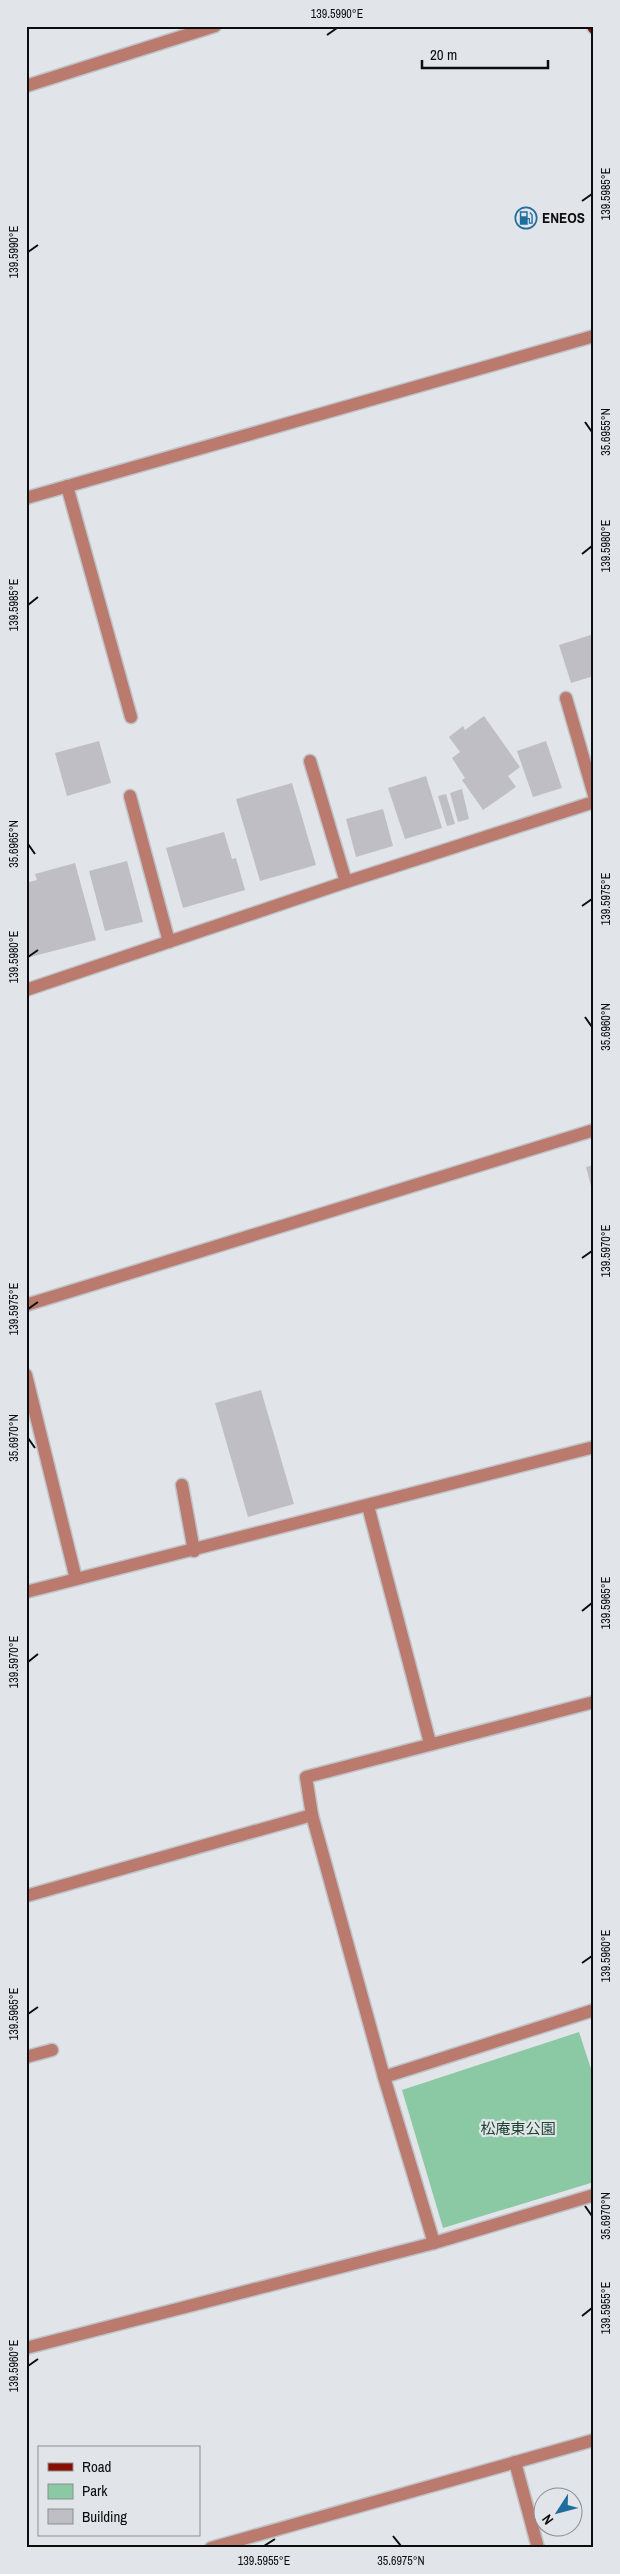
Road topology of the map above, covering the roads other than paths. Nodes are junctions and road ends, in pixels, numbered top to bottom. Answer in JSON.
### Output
{"nodes":[{"id":1,"x":215,"y":26,"type":"edge"},
{"id":2,"x":26,"y":86,"type":"edge"},
{"id":3,"x":594,"y":336,"type":"edge"},
{"id":4,"x":67,"y":486,"type":"junction"},
{"id":5,"x":26,"y":498,"type":"edge"},
{"id":6,"x":566,"y":698,"type":"dead end"},
{"id":7,"x":131,"y":718,"type":"dead end"},
{"id":8,"x":310,"y":761,"type":"dead end"},
{"id":9,"x":594,"y":795,"type":"edge"},
{"id":10,"x":130,"y":796,"type":"dead end"},
{"id":11,"x":594,"y":802,"type":"edge"},
{"id":12,"x":346,"y":882,"type":"junction"},
{"id":13,"x":169,"y":942,"type":"junction"},
{"id":14,"x":26,"y":990,"type":"edge"},
{"id":15,"x":594,"y":1130,"type":"edge"},
{"id":16,"x":26,"y":1305,"type":"edge"},
{"id":17,"x":26,"y":1375,"type":"edge"},
{"id":18,"x":594,"y":1447,"type":"edge"},
{"id":19,"x":182,"y":1485,"type":"dead end"},
{"id":20,"x":368,"y":1506,"type":"junction"},
{"id":21,"x":194,"y":1551,"type":"junction"},
{"id":22,"x":76,"y":1579,"type":"junction"},
{"id":23,"x":26,"y":1592,"type":"edge"},
{"id":24,"x":594,"y":1702,"type":"edge"},
{"id":25,"x":430,"y":1743,"type":"junction"},
{"id":26,"x":312,"y":1815,"type":"junction"},
{"id":27,"x":26,"y":1896,"type":"edge"},
{"id":28,"x":594,"y":2010,"type":"edge"},
{"id":29,"x":52,"y":2050,"type":"dead end"},
{"id":30,"x":26,"y":2057,"type":"edge"},
{"id":31,"x":384,"y":2077,"type":"junction"},
{"id":32,"x":594,"y":2195,"type":"edge"},
{"id":33,"x":434,"y":2243,"type":"junction"},
{"id":34,"x":26,"y":2348,"type":"edge"},
{"id":35,"x":594,"y":2440,"type":"edge"},
{"id":36,"x":515,"y":2462,"type":"junction"},
{"id":37,"x":211,"y":2548,"type":"edge"},
{"id":38,"x":538,"y":2548,"type":"edge"}],
"edges":[{"from":1,"to":2,"type":"street"},
{"from":3,"to":4,"type":"street"},
{"from":4,"to":5,"type":"street"},
{"from":4,"to":7,"type":"street"},
{"from":6,"to":9,"type":"street"},
{"from":8,"to":12,"type":"street"},
{"from":10,"to":13,"type":"street"},
{"from":11,"to":12,"type":"street"},
{"from":12,"to":13,"type":"street"},
{"from":13,"to":14,"type":"street"},
{"from":15,"to":16,"type":"street"},
{"from":17,"to":22,"type":"street"},
{"from":18,"to":20,"type":"street"},
{"from":19,"to":21,"type":"street"},
{"from":20,"to":21,"type":"street"},
{"from":20,"to":25,"type":"street"},
{"from":21,"to":22,"type":"street"},
{"from":22,"to":23,"type":"street"},
{"from":24,"to":25,"type":"street"},
{"from":25,"to":26,"type":"street"},
{"from":26,"to":27,"type":"street"},
{"from":26,"to":31,"type":"street"},
{"from":28,"to":31,"type":"street"},
{"from":29,"to":30,"type":"street"},
{"from":31,"to":33,"type":"street"},
{"from":32,"to":33,"type":"street"},
{"from":33,"to":34,"type":"street"},
{"from":35,"to":36,"type":"street"},
{"from":36,"to":37,"type":"street"},
{"from":36,"to":38,"type":"street"}]}
